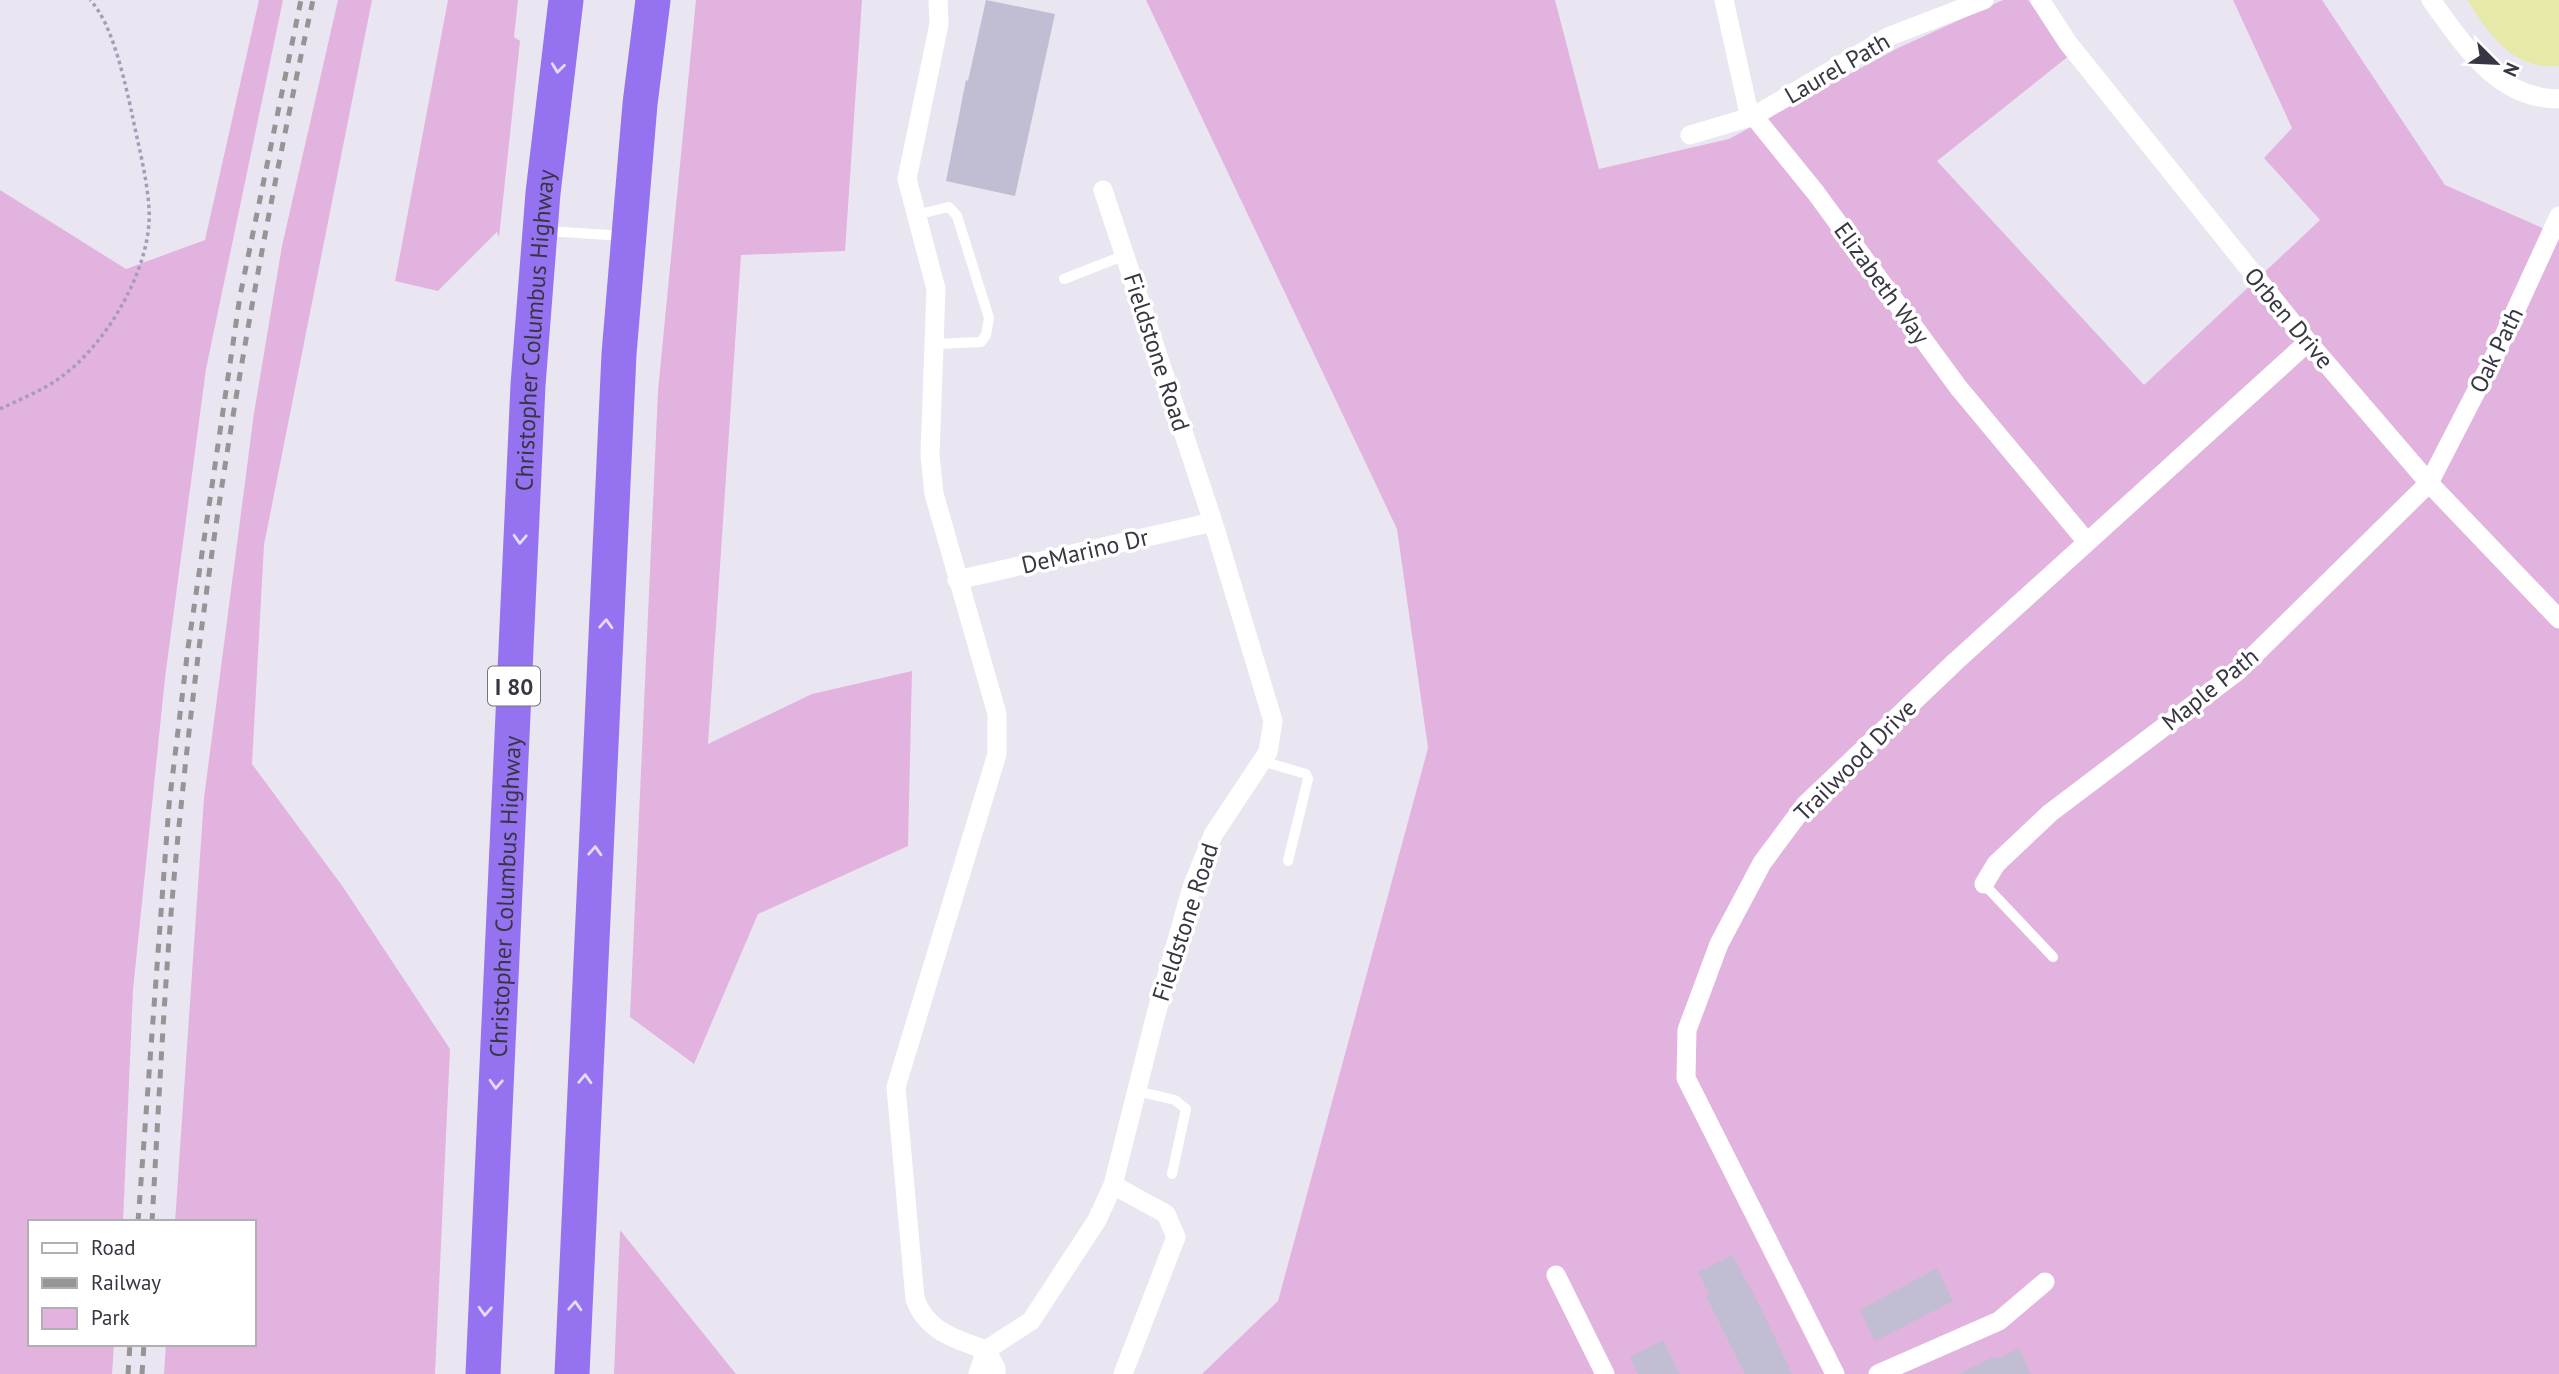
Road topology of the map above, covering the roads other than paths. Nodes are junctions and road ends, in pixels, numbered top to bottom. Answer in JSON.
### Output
{"nodes":[{"id":1,"x":566,"y":0,"type":"edge"},
{"id":2,"x":653,"y":0,"type":"edge"},
{"id":3,"x":938,"y":0,"type":"edge"},
{"id":4,"x":1724,"y":0,"type":"edge"},
{"id":5,"x":1984,"y":0,"type":"edge"},
{"id":6,"x":2040,"y":0,"type":"edge"},
{"id":7,"x":2431,"y":0,"type":"edge"},
{"id":8,"x":2559,"y":99,"type":"edge"},
{"id":9,"x":1754,"y":116,"type":"junction"},
{"id":10,"x":1690,"y":135,"type":"dead end"},
{"id":11,"x":1103,"y":190,"type":"dead end"},
{"id":12,"x":915,"y":215,"type":"junction"},
{"id":13,"x":2559,"y":216,"type":"edge"},
{"id":14,"x":539,"y":230,"type":"junction"},
{"id":15,"x":628,"y":237,"type":"junction"},
{"id":16,"x":1125,"y":255,"type":"junction"},
{"id":17,"x":1064,"y":279,"type":"dead end"},
{"id":18,"x":2308,"y":342,"type":"junction"},
{"id":19,"x":936,"y":344,"type":"junction"},
{"id":20,"x":2429,"y":483,"type":"junction"},
{"id":21,"x":1213,"y":522,"type":"junction"},
{"id":22,"x":2087,"y":542,"type":"junction"},
{"id":23,"x":957,"y":580,"type":"junction"},
{"id":24,"x":2559,"y":619,"type":"edge"},
{"id":25,"x":1262,"y":761,"type":"junction"},
{"id":26,"x":1288,"y":861,"type":"dead end"},
{"id":27,"x":1984,"y":884,"type":"joint"},
{"id":28,"x":2053,"y":957,"type":"dead end"},
{"id":29,"x":1137,"y":1091,"type":"junction"},
{"id":30,"x":1172,"y":1174,"type":"dead end"},
{"id":31,"x":1113,"y":1185,"type":"junction"},
{"id":32,"x":1556,"y":1275,"type":"dead end"},
{"id":33,"x":2045,"y":1282,"type":"dead end"},
{"id":34,"x":986,"y":1350,"type":"junction"},
{"id":35,"x":482,"y":1374,"type":"edge"},
{"id":36,"x":572,"y":1374,"type":"edge"},
{"id":37,"x":978,"y":1374,"type":"edge"},
{"id":38,"x":996,"y":1374,"type":"edge"},
{"id":39,"x":1123,"y":1374,"type":"edge"},
{"id":40,"x":1605,"y":1374,"type":"edge"},
{"id":41,"x":1835,"y":1374,"type":"edge"},
{"id":42,"x":1878,"y":1374,"type":"edge"}],
"edges":[{"from":1,"to":14,"type":"highway","name":"Christopher Columbus Highway","number":"I 80","one_way":true},
{"from":2,"to":15,"type":"highway"},
{"from":3,"to":12,"type":"street"},
{"from":4,"to":9,"type":"street","name":"Elizabeth Way"},
{"from":5,"to":9,"type":"street","name":"Laurel Path"},
{"from":6,"to":18,"type":"street","name":"Orben Drive"},
{"from":7,"to":8,"type":"street"},
{"from":9,"to":10,"type":"street","name":"Laurel Path"},
{"from":9,"to":22,"type":"street","name":"Elizabeth Way"},
{"from":11,"to":16,"type":"street","name":"Fieldstone Road"},
{"from":12,"to":19,"type":"street"},
{"from":12,"to":19,"type":"lane"},
{"from":13,"to":20,"type":"street","name":"Oak Path"},
{"from":14,"to":15,"type":"lane"},
{"from":14,"to":35,"type":"highway","name":"Christopher Columbus Highway","number":"I 80","one_way":true},
{"from":36,"to":15,"type":"highway","one_way":true},
{"from":16,"to":17,"type":"lane"},
{"from":16,"to":21,"type":"street","name":"Fieldstone Road"},
{"from":18,"to":20,"type":"street","name":"Orben Drive"},
{"from":18,"to":22,"type":"street","name":"Trailwood Drive"},
{"from":19,"to":23,"type":"street"},
{"from":20,"to":24,"type":"street","name":"Orben Drive"},
{"from":20,"to":27,"type":"street","name":"Maple Path"},
{"from":21,"to":23,"type":"street","name":"DeMarino Dr"},
{"from":21,"to":25,"type":"street","name":"Fieldstone Road"},
{"from":22,"to":41,"type":"street","name":"Trailwood Drive"},
{"from":23,"to":34,"type":"street"},
{"from":25,"to":26,"type":"lane"},
{"from":25,"to":29,"type":"street","name":"Fieldstone Road"},
{"from":27,"to":28,"type":"lane"},
{"from":29,"to":30,"type":"lane"},
{"from":29,"to":31,"type":"street","name":"Fieldstone Road"},
{"from":31,"to":34,"type":"street","name":"Fieldstone Road"},
{"from":31,"to":39,"type":"street"},
{"from":32,"to":40,"type":"street"},
{"from":33,"to":42,"type":"street"},
{"from":34,"to":37,"type":"street"},
{"from":34,"to":38,"type":"street"}]}
